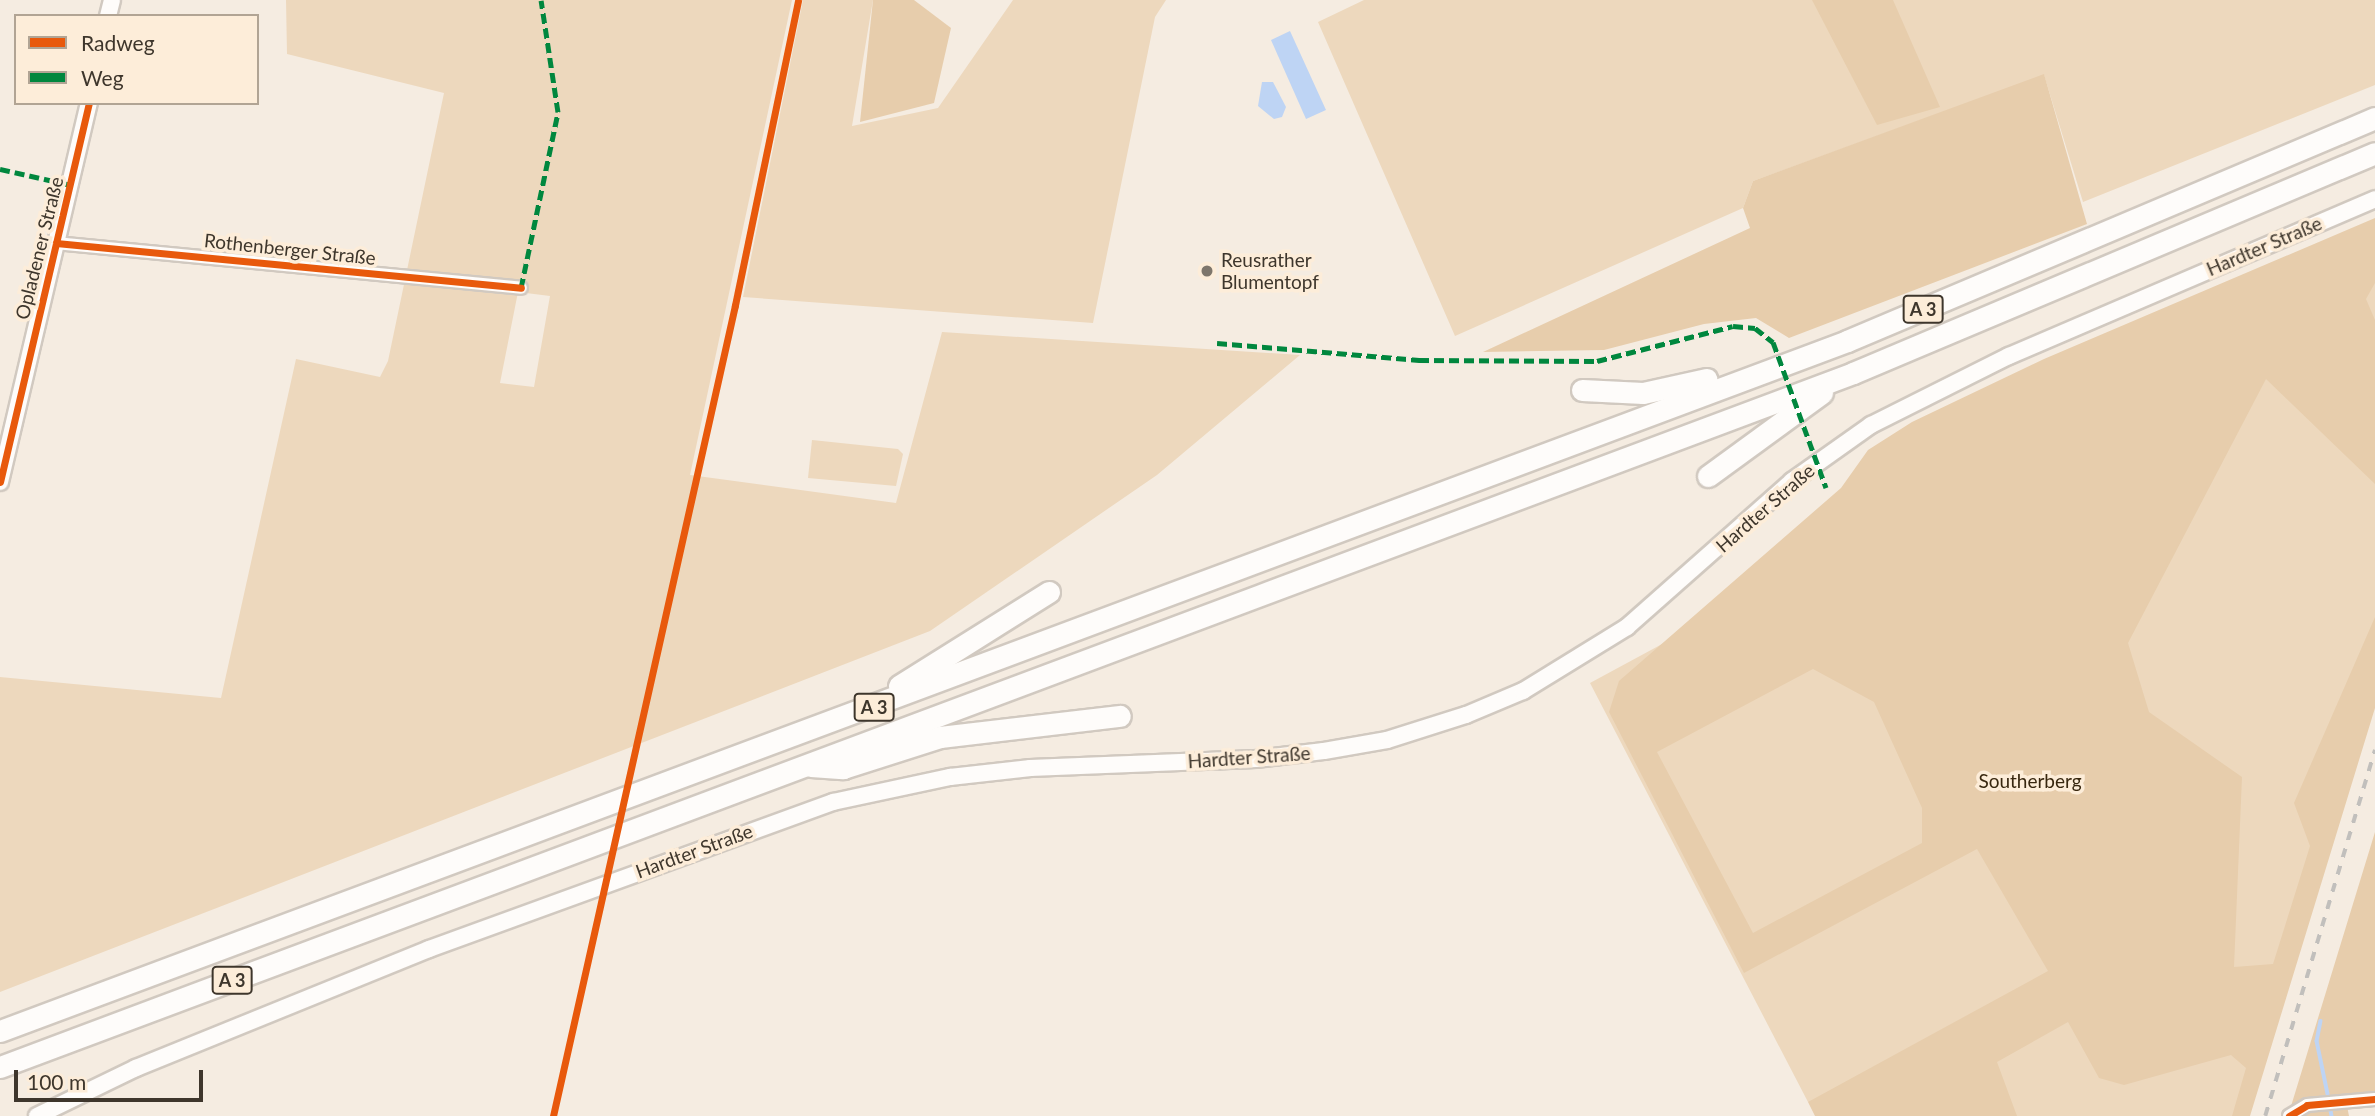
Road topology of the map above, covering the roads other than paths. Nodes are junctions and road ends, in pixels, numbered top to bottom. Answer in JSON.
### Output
{"nodes":[{"id":1,"x":89,"y":105,"type":"edge"},
{"id":2,"x":2375,"y":118,"type":"edge"},
{"id":3,"x":2375,"y":153,"type":"edge"},
{"id":4,"x":2375,"y":199,"type":"edge"},
{"id":5,"x":56,"y":243,"type":"junction"},
{"id":6,"x":521,"y":288,"type":"dead end"},
{"id":7,"x":1853,"y":373,"type":"junction"},
{"id":8,"x":1746,"y":378,"type":"junction"},
{"id":9,"x":1582,"y":390,"type":"dead end"},
{"id":10,"x":1709,"y":476,"type":"dead end"},
{"id":11,"x":0,"y":482,"type":"edge"},
{"id":12,"x":1049,"y":592,"type":"dead end"},
{"id":13,"x":1121,"y":716,"type":"dead end"},
{"id":14,"x":837,"y":720,"type":"junction"},
{"id":15,"x":805,"y":765,"type":"junction"},
{"id":16,"x":0,"y":1031,"type":"edge"},
{"id":17,"x":0,"y":1067,"type":"edge"},
{"id":18,"x":2375,"y":1099,"type":"edge"},
{"id":19,"x":37,"y":1116,"type":"edge"},
{"id":20,"x":2289,"y":1116,"type":"edge"}],
"edges":[{"from":1,"to":5,"type":"main road","name":"Opladener Straße"},
{"from":2,"to":8,"type":"highway","number":"A 3"},
{"from":3,"to":7,"type":"highway","number":"A 3"},
{"from":4,"to":19,"type":"main road","name":"Hardter Straße"},
{"from":5,"to":6,"type":"street","name":"Rothenberger Straße"},
{"from":5,"to":11,"type":"main road","name":"Opladener Straße"},
{"from":7,"to":10,"type":"highway"},
{"from":7,"to":15,"type":"highway","number":"A 3"},
{"from":8,"to":9,"type":"highway"},
{"from":8,"to":14,"type":"highway","number":"A 3"},
{"from":12,"to":14,"type":"highway"},
{"from":13,"to":15,"type":"highway"},
{"from":14,"to":16,"type":"highway","number":"A 3"},
{"from":15,"to":17,"type":"highway","number":"A 3"},
{"from":18,"to":20,"type":"street"}]}
